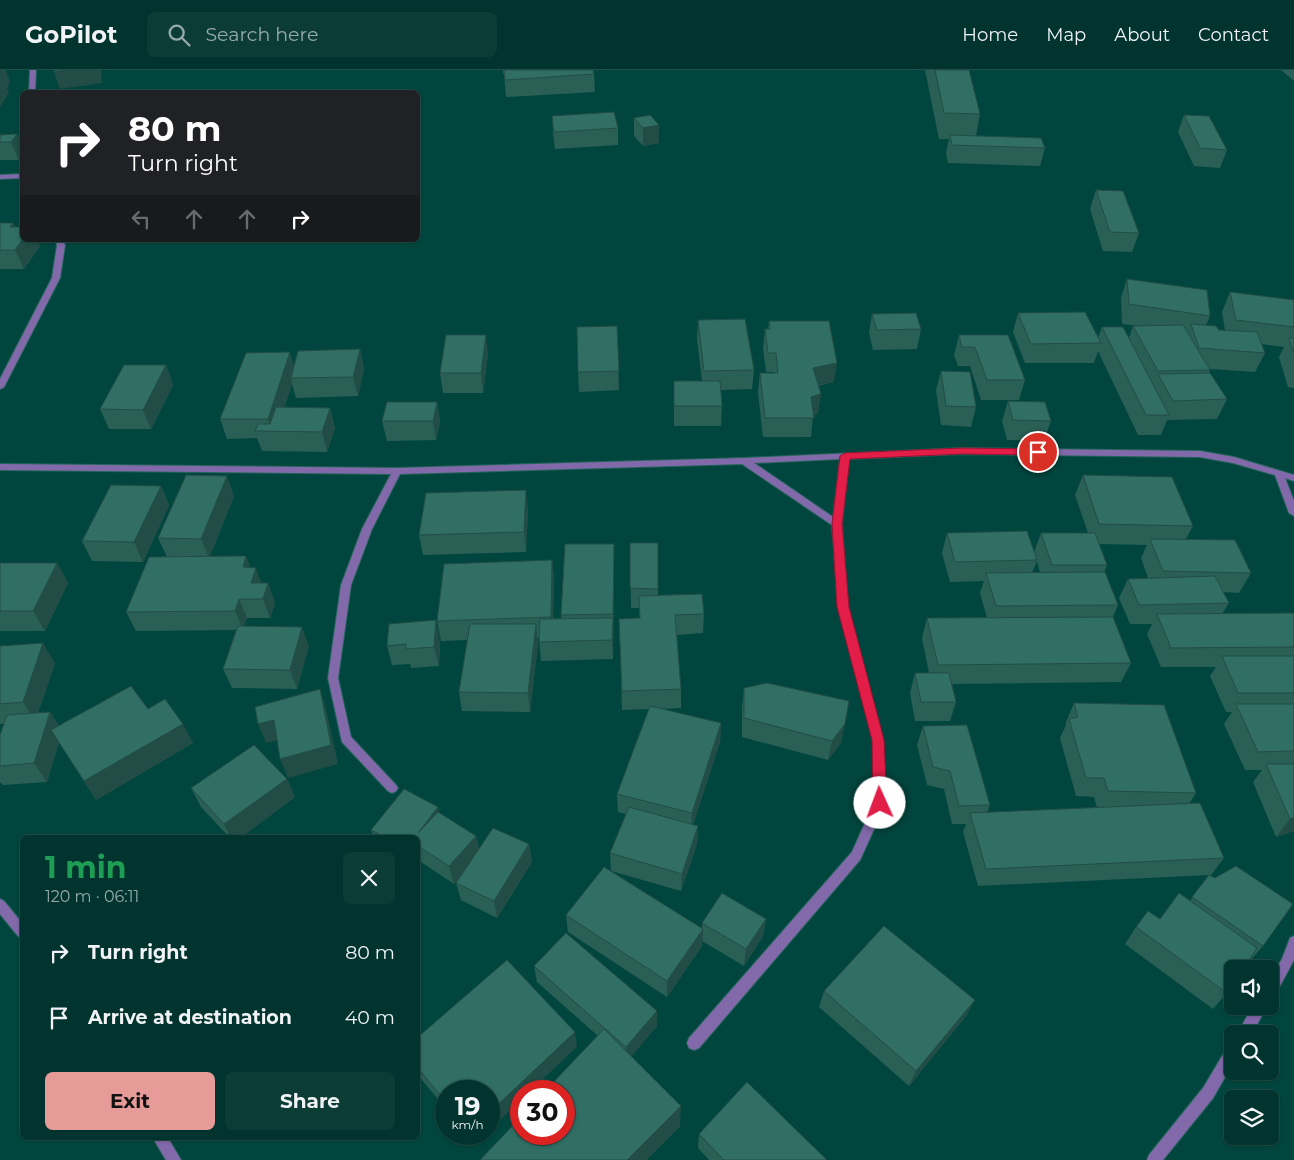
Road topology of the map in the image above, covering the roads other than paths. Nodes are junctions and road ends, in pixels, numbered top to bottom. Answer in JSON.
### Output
{"nodes":[{"id":1,"x":34,"y":70,"type":"edge"},
{"id":2,"x":32,"y":90,"type":"edge"},
{"id":3,"x":20,"y":176,"type":"edge"},
{"id":4,"x":0,"y":178,"type":"edge"},
{"id":5,"x":60,"y":242,"type":"edge"},
{"id":6,"x":3,"y":375,"type":"edge"},
{"id":7,"x":0,"y":387,"type":"edge"},
{"id":8,"x":845,"y":456,"type":"junction"},
{"id":9,"x":744,"y":461,"type":"junction"},
{"id":10,"x":0,"y":467,"type":"edge"},
{"id":11,"x":397,"y":471,"type":"junction"},
{"id":12,"x":1278,"y":472,"type":"junction"},
{"id":13,"x":1294,"y":478,"type":"edge"},
{"id":14,"x":1294,"y":513,"type":"edge"},
{"id":15,"x":837,"y":524,"type":"junction"},
{"id":16,"x":392,"y":788,"type":"dead end"},
{"id":17,"x":0,"y":905,"type":"edge"},
{"id":18,"x":20,"y":930,"type":"edge"},
{"id":19,"x":1294,"y":942,"type":"edge"},
{"id":20,"x":1279,"y":975,"type":"edge"},
{"id":21,"x":694,"y":1043,"type":"dead end"},
{"id":22,"x":1224,"y":1066,"type":"edge"},
{"id":23,"x":161,"y":1140,"type":"edge"},
{"id":24,"x":174,"y":1160,"type":"edge"},
{"id":25,"x":1154,"y":1160,"type":"edge"}],
"edges":[{"from":1,"to":2,"type":"street"},
{"from":3,"to":4,"type":"street"},
{"from":5,"to":6,"type":"street"},
{"from":6,"to":7,"type":"street"},
{"from":8,"to":9,"type":"street"},
{"from":8,"to":12,"type":"street"},
{"from":8,"to":15,"type":"street"},
{"from":9,"to":11,"type":"street"},
{"from":9,"to":15,"type":"street"},
{"from":10,"to":11,"type":"street"},
{"from":11,"to":16,"type":"street"},
{"from":12,"to":13,"type":"street"},
{"from":12,"to":14,"type":"street"},
{"from":15,"to":21,"type":"street"},
{"from":17,"to":18,"type":"street"},
{"from":19,"to":20,"type":"street"},
{"from":22,"to":25,"type":"street"},
{"from":23,"to":24,"type":"street"}]}
